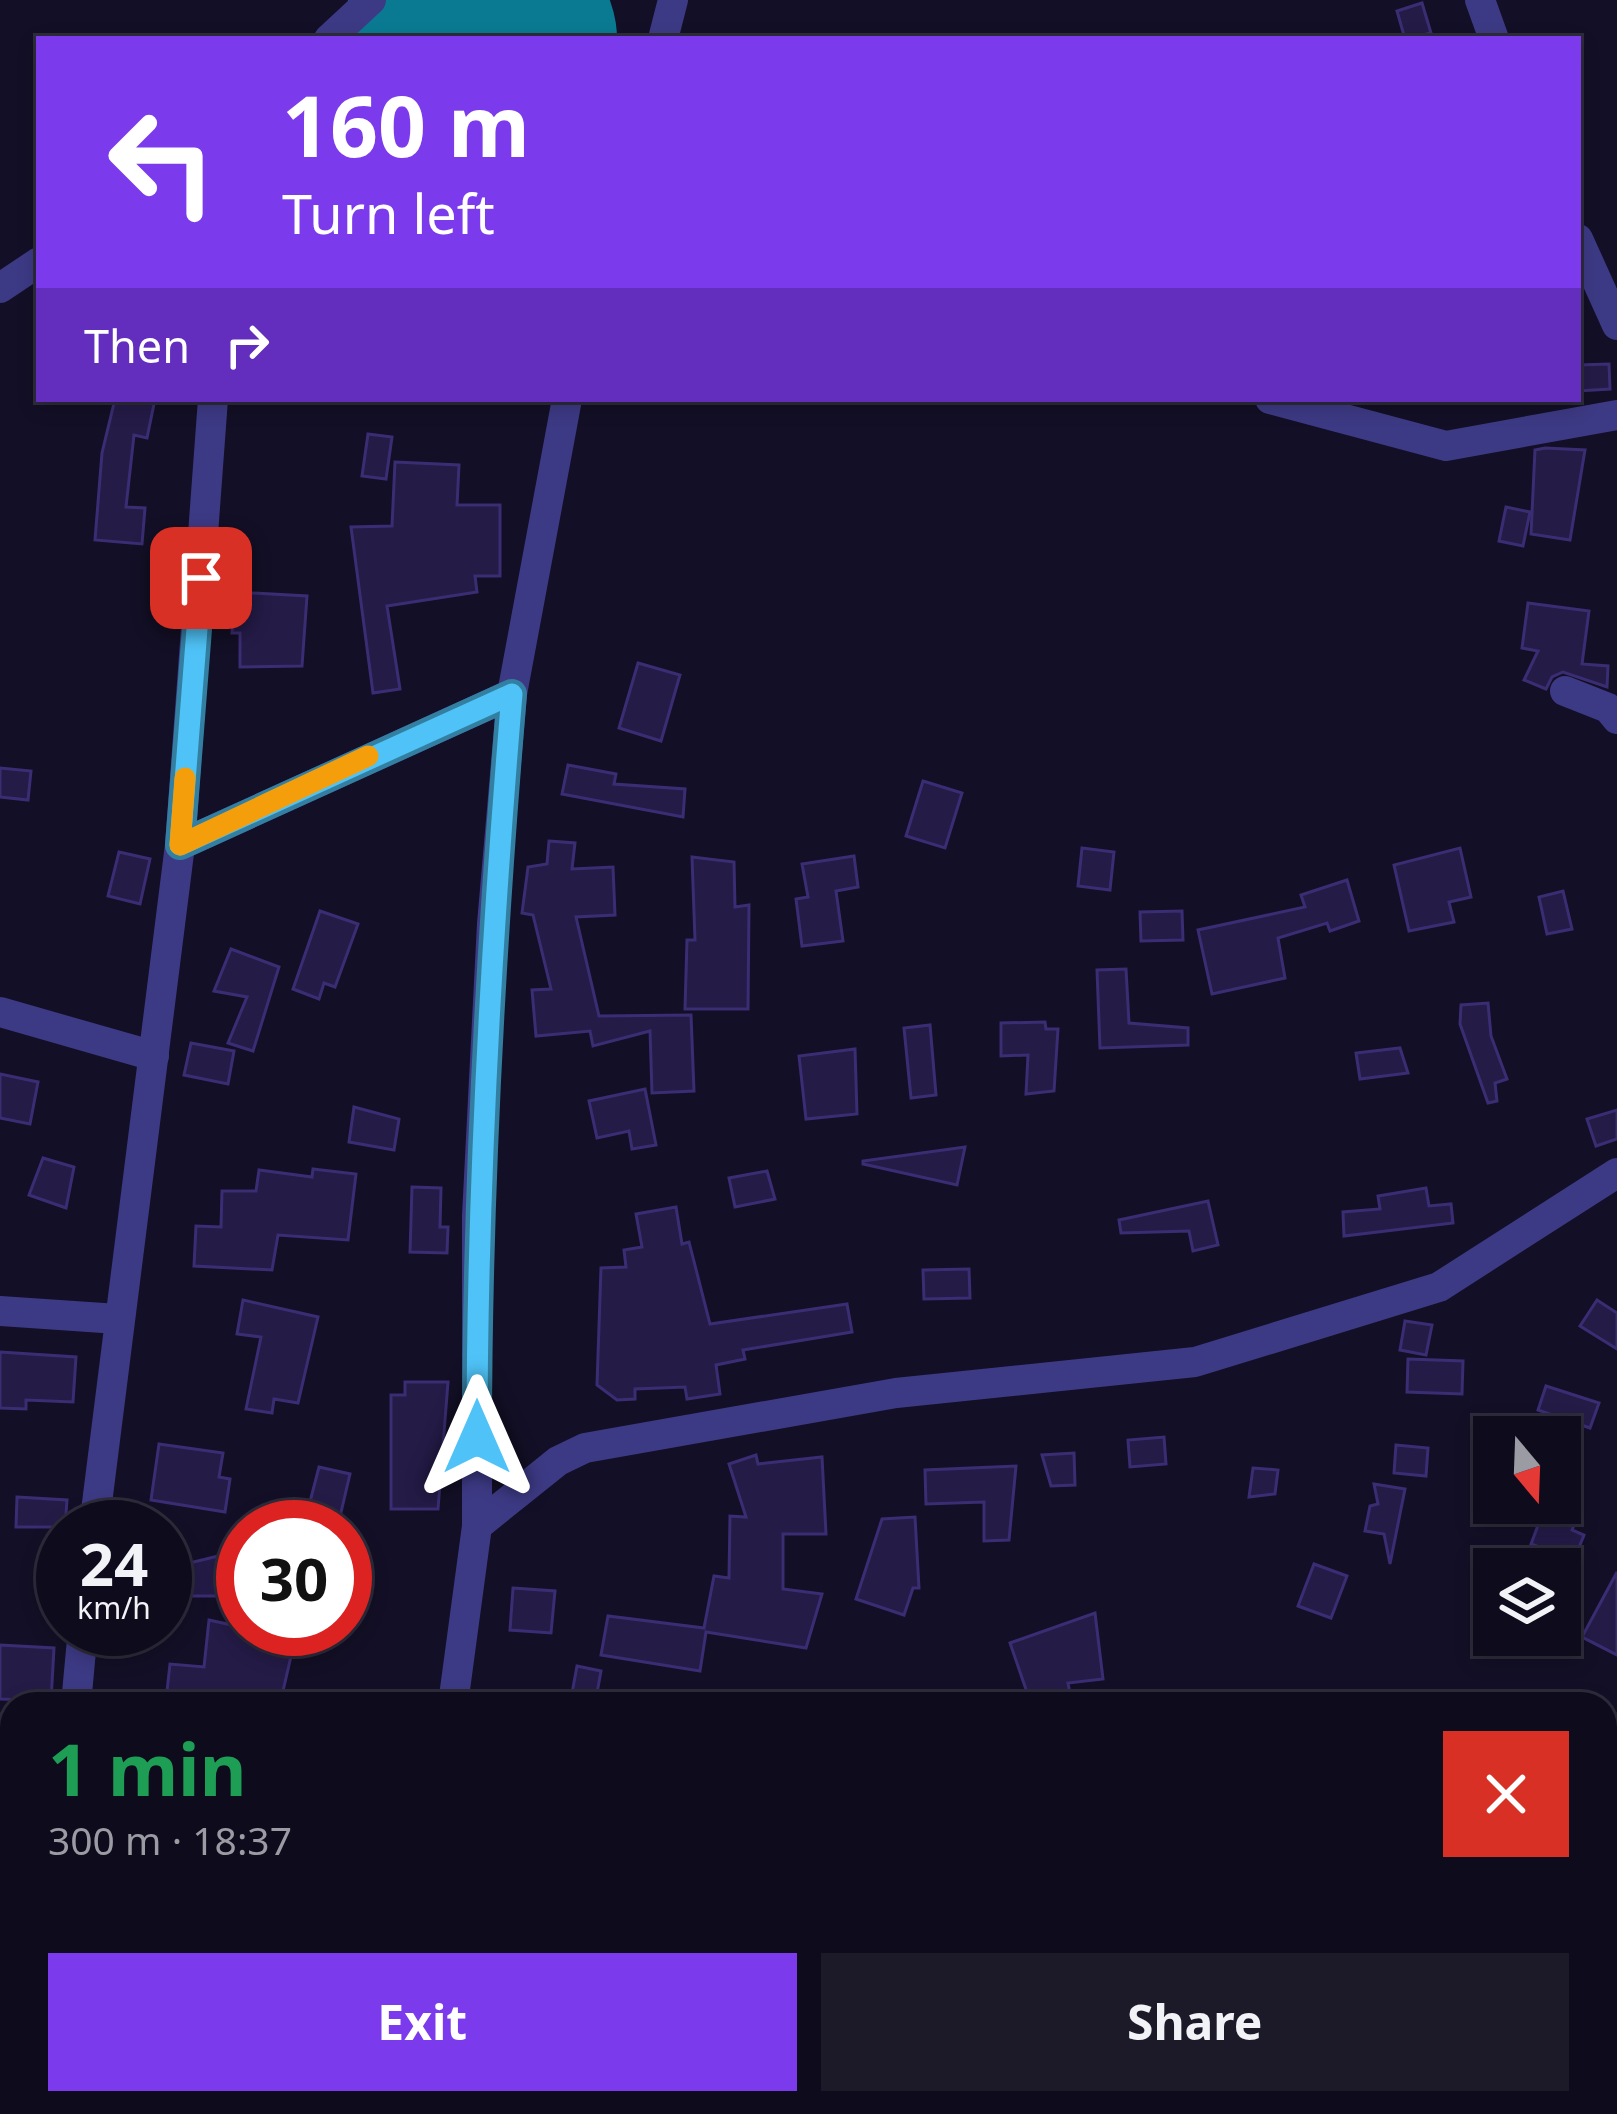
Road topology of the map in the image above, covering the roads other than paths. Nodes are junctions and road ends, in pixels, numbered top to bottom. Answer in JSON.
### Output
{"nodes":[{"id":1,"x":371,"y":0,"type":"edge"},
{"id":2,"x":673,"y":0,"type":"edge"},
{"id":3,"x":1480,"y":0,"type":"edge"},
{"id":4,"x":332,"y":36,"type":"edge"},
{"id":5,"x":663,"y":36,"type":"edge"},
{"id":6,"x":1493,"y":36,"type":"edge"},
{"id":7,"x":1581,"y":246,"type":"edge"},
{"id":8,"x":36,"y":264,"type":"edge"},
{"id":9,"x":0,"y":289,"type":"edge"},
{"id":10,"x":1617,"y":325,"type":"edge"},
{"id":11,"x":213,"y":402,"type":"edge"},
{"id":12,"x":566,"y":402,"type":"edge"},
{"id":13,"x":1281,"y":402,"type":"edge"},
{"id":14,"x":1617,"y":415,"type":"edge"},
{"id":15,"x":1565,"y":691,"type":"dead end"},
{"id":16,"x":512,"y":694,"type":"junction"},
{"id":17,"x":1617,"y":718,"type":"edge"},
{"id":18,"x":180,"y":845,"type":"junction"},
{"id":19,"x":0,"y":1012,"type":"edge"},
{"id":20,"x":154,"y":1056,"type":"junction"},
{"id":21,"x":1617,"y":1173,"type":"edge"},
{"id":22,"x":0,"y":1311,"type":"edge"},
{"id":23,"x":118,"y":1319,"type":"junction"},
{"id":24,"x":97,"y":1500,"type":"edge"},
{"id":25,"x":477,"y":1526,"type":"junction"},
{"id":26,"x":80,"y":1656,"type":"edge"},
{"id":27,"x":77,"y":1692,"type":"edge"},
{"id":28,"x":455,"y":1692,"type":"edge"}],
"edges":[{"from":1,"to":4,"type":"street"},
{"from":2,"to":5,"type":"street"},
{"from":3,"to":6,"type":"street"},
{"from":7,"to":10,"type":"street"},
{"from":8,"to":9,"type":"street"},
{"from":11,"to":18,"type":"street"},
{"from":12,"to":16,"type":"street"},
{"from":13,"to":14,"type":"street"},
{"from":15,"to":17,"type":"street"},
{"from":16,"to":18,"type":"street"},
{"from":16,"to":25,"type":"street"},
{"from":18,"to":20,"type":"street"},
{"from":19,"to":20,"type":"street"},
{"from":20,"to":23,"type":"street"},
{"from":21,"to":25,"type":"street"},
{"from":22,"to":23,"type":"street"},
{"from":23,"to":24,"type":"street"},
{"from":25,"to":28,"type":"street"},
{"from":26,"to":27,"type":"street"}]}
